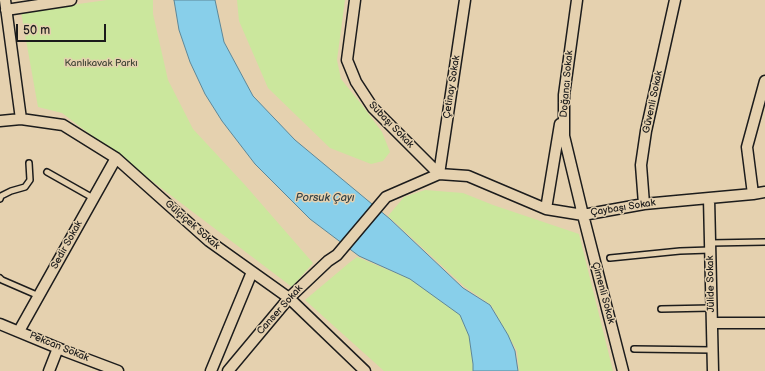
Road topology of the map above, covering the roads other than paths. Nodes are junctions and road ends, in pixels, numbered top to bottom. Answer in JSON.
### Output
{"nodes":[{"id":1,"x":71,"y":0,"type":"edge"},
{"id":2,"x":355,"y":0,"type":"edge"},
{"id":3,"x":466,"y":0,"type":"edge"},
{"id":4,"x":577,"y":0,"type":"edge"},
{"id":5,"x":675,"y":0,"type":"edge"},
{"id":6,"x":5,"y":5,"type":"edge"},
{"id":7,"x":765,"y":80,"type":"edge"},
{"id":8,"x":564,"y":95,"type":"junction"},
{"id":9,"x":21,"y":119,"type":"junction"},
{"id":10,"x":0,"y":121,"type":"edge"},
{"id":11,"x":116,"y":158,"type":"junction"},
{"id":12,"x":29,"y":163,"type":"dead end"},
{"id":13,"x":47,"y":172,"type":"dead end"},
{"id":14,"x":439,"y":174,"type":"junction"},
{"id":15,"x":765,"y":192,"type":"edge"},
{"id":16,"x":752,"y":194,"type":"junction"},
{"id":17,"x":0,"y":197,"type":"edge"},
{"id":18,"x":93,"y":198,"type":"junction"},
{"id":19,"x":709,"y":198,"type":"junction"},
{"id":20,"x":644,"y":204,"type":"junction"},
{"id":21,"x":546,"y":209,"type":"junction"},
{"id":22,"x":583,"y":214,"type":"junction"},
{"id":23,"x":765,"y":242,"type":"edge"},
{"id":24,"x":710,"y":247,"type":"junction"},
{"id":25,"x":610,"y":258,"type":"dead end"},
{"id":26,"x":252,"y":272,"type":"junction"},
{"id":27,"x":0,"y":278,"type":"edge"},
{"id":28,"x":39,"y":296,"type":"junction"},
{"id":29,"x":289,"y":298,"type":"junction"},
{"id":30,"x":711,"y":308,"type":"junction"},
{"id":31,"x":661,"y":309,"type":"dead end"},
{"id":32,"x":765,"y":322,"type":"edge"},
{"id":33,"x":712,"y":323,"type":"junction"},
{"id":34,"x":0,"y":324,"type":"edge"},
{"id":35,"x":19,"y":331,"type":"junction"},
{"id":36,"x":58,"y":348,"type":"junction"},
{"id":37,"x":634,"y":349,"type":"dead end"},
{"id":38,"x":712,"y":350,"type":"junction"},
{"id":39,"x":49,"y":371,"type":"edge"},
{"id":40,"x":118,"y":371,"type":"edge"},
{"id":41,"x":212,"y":371,"type":"edge"},
{"id":42,"x":228,"y":371,"type":"edge"},
{"id":43,"x":365,"y":371,"type":"edge"},
{"id":44,"x":623,"y":371,"type":"edge"},
{"id":45,"x":713,"y":371,"type":"edge"}],
"edges":[{"from":1,"to":6,"type":"street"},
{"from":2,"to":14,"type":"street","name":"Subaşı Sokak"},
{"from":3,"to":14,"type":"street","name":"Çetinay Sokak"},
{"from":4,"to":8,"type":"street","name":"Doğancı Sokak"},
{"from":5,"to":20,"type":"street","name":"Güvenli Sokak"},
{"from":6,"to":9,"type":"street"},
{"from":7,"to":16,"type":"street"},
{"from":8,"to":21,"type":"street"},
{"from":8,"to":22,"type":"street","name":"Doğancı Sokak"},
{"from":9,"to":10,"type":"street","name":"Gülçiçek Sokak"},
{"from":9,"to":11,"type":"street","name":"Gülçiçek Sokak"},
{"from":11,"to":18,"type":"street","name":"Sedir Sokak"},
{"from":11,"to":26,"type":"street","name":"Gülçiçek Sokak"},
{"from":12,"to":17,"type":"lane"},
{"from":13,"to":18,"type":"lane"},
{"from":14,"to":21,"type":"street","name":"Çaybaşı Sokak"},
{"from":14,"to":29,"type":"street","name":"Canser Sokak"},
{"from":15,"to":16,"type":"street","name":"Çaybaşı Sokak"},
{"from":16,"to":19,"type":"street","name":"Çaybaşı Sokak"},
{"from":18,"to":28,"type":"street","name":"Sedir Sokak"},
{"from":19,"to":20,"type":"street","name":"Çaybaşı Sokak"},
{"from":19,"to":24,"type":"street","name":"Jülide Sokak"},
{"from":20,"to":22,"type":"street","name":"Çaybaşı Sokak"},
{"from":21,"to":22,"type":"street","name":"Çaybaşı Sokak"},
{"from":22,"to":44,"type":"street","name":"Çimenli Sokak"},
{"from":23,"to":24,"type":"lane"},
{"from":24,"to":25,"type":"lane"},
{"from":24,"to":30,"type":"street","name":"Jülide Sokak"},
{"from":26,"to":29,"type":"street","name":"Gülçiçek Sokak"},
{"from":26,"to":41,"type":"street"},
{"from":27,"to":28,"type":"lane"},
{"from":28,"to":35,"type":"street","name":"Sedir Sokak"},
{"from":29,"to":42,"type":"street","name":"Canser Sokak"},
{"from":29,"to":43,"type":"street","name":"Gülçiçek Sokak"},
{"from":30,"to":31,"type":"lane"},
{"from":30,"to":33,"type":"street","name":"Jülide Sokak"},
{"from":32,"to":33,"type":"street"},
{"from":33,"to":38,"type":"street","name":"Jülide Sokak"},
{"from":34,"to":35,"type":"street","name":"Pekcan Sokak"},
{"from":35,"to":36,"type":"street","name":"Pekcan Sokak"},
{"from":36,"to":39,"type":"street"},
{"from":36,"to":40,"type":"street","name":"Pekcan Sokak"},
{"from":37,"to":38,"type":"lane"},
{"from":38,"to":45,"type":"street","name":"Jülide Sokak"}]}
